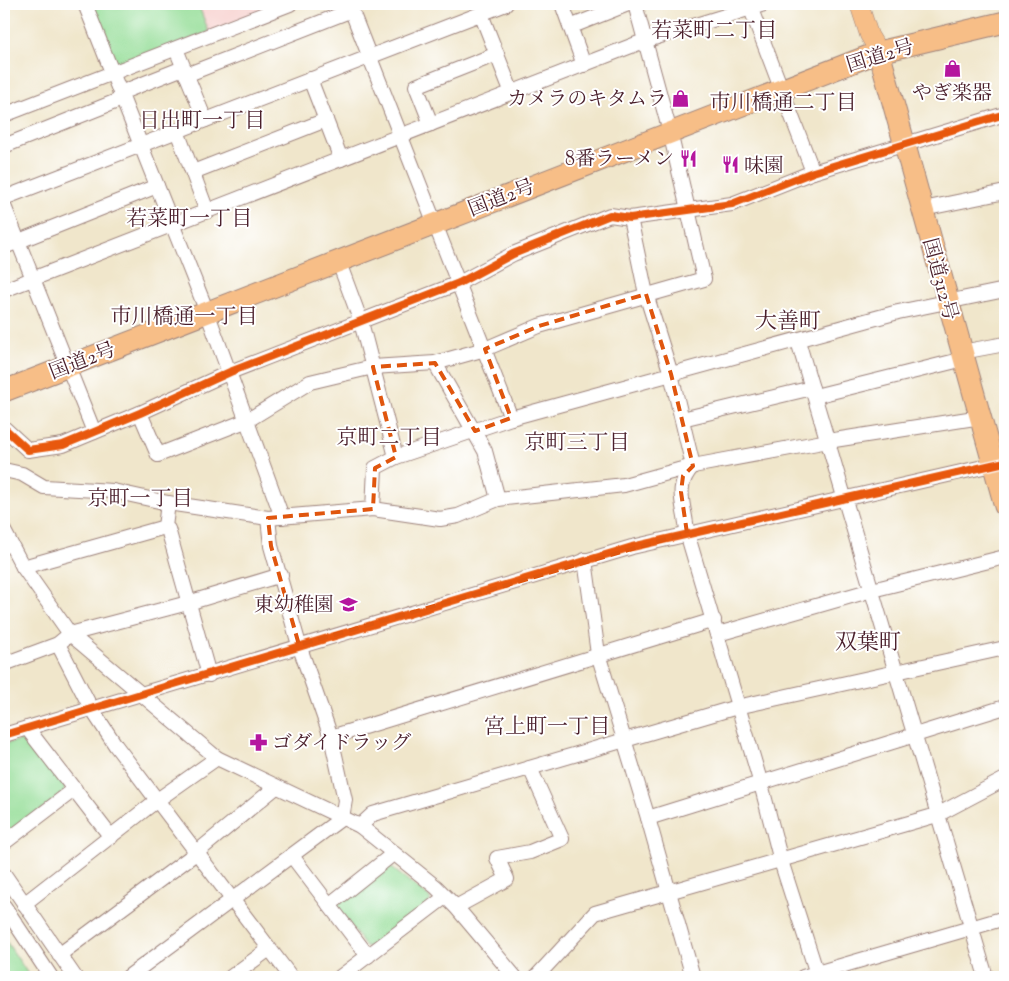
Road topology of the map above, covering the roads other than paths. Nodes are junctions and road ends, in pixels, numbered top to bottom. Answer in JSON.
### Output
{"nodes":[{"id":1,"x":85,"y":4,"type":"edge"},
{"id":2,"x":290,"y":4,"type":"edge"},
{"id":3,"x":505,"y":4,"type":"edge"},
{"id":4,"x":562,"y":4,"type":"edge"},
{"id":5,"x":628,"y":4,"type":"edge"},
{"id":6,"x":635,"y":4,"type":"edge"},
{"id":7,"x":859,"y":4,"type":"edge"},
{"id":8,"x":872,"y":4,"type":"edge"},
{"id":9,"x":755,"y":5,"type":"edge"},
{"id":10,"x":350,"y":7,"type":"edge"},
{"id":11,"x":481,"y":14,"type":"junction"},
{"id":12,"x":1005,"y":22,"type":"edge"},
{"id":13,"x":570,"y":27,"type":"junction"},
{"id":14,"x":644,"y":41,"type":"junction"},
{"id":15,"x":176,"y":49,"type":"junction"},
{"id":16,"x":879,"y":52,"type":"junction"},
{"id":17,"x":497,"y":54,"type":"junction"},
{"id":18,"x":370,"y":56,"type":"junction"},
{"id":19,"x":584,"y":65,"type":"junction"},
{"id":20,"x":112,"y":72,"type":"junction"},
{"id":21,"x":185,"y":72,"type":"junction"},
{"id":22,"x":310,"y":79,"type":"junction"},
{"id":23,"x":783,"y":89,"type":"junction"},
{"id":24,"x":512,"y":93,"type":"junction"},
{"id":25,"x":121,"y":96,"type":"junction"},
{"id":26,"x":1005,"y":114,"type":"edge"},
{"id":27,"x":4,"y":115,"type":"edge"},
{"id":28,"x":205,"y":120,"type":"junction"},
{"id":29,"x":326,"y":120,"type":"junction"},
{"id":30,"x":431,"y":124,"type":"junction"},
{"id":31,"x":177,"y":132,"type":"junction"},
{"id":32,"x":670,"y":132,"type":"junction"},
{"id":33,"x":401,"y":136,"type":"junction"},
{"id":34,"x":904,"y":145,"type":"junction"},
{"id":35,"x":4,"y":146,"type":"edge"},
{"id":36,"x":141,"y":146,"type":"junction"},
{"id":37,"x":341,"y":160,"type":"junction"},
{"id":38,"x":192,"y":172,"type":"junction"},
{"id":39,"x":813,"y":172,"type":"junction"},
{"id":40,"x":157,"y":186,"type":"junction"},
{"id":41,"x":1005,"y":192,"type":"edge"},
{"id":42,"x":4,"y":198,"type":"edge"},
{"id":43,"x":4,"y":206,"type":"edge"},
{"id":44,"x":688,"y":209,"type":"junction"},
{"id":45,"x":922,"y":209,"type":"junction"},
{"id":46,"x":207,"y":211,"type":"junction"},
{"id":47,"x":630,"y":218,"type":"junction"},
{"id":48,"x":434,"y":223,"type":"junction"},
{"id":49,"x":172,"y":225,"type":"junction"},
{"id":50,"x":17,"y":241,"type":"junction"},
{"id":51,"x":4,"y":247,"type":"edge"},
{"id":52,"x":338,"y":260,"type":"junction"},
{"id":53,"x":32,"y":279,"type":"junction"},
{"id":54,"x":459,"y":283,"type":"junction"},
{"id":55,"x":4,"y":290,"type":"edge"},
{"id":56,"x":1005,"y":290,"type":"edge"},
{"id":57,"x":646,"y":294,"type":"junction"},
{"id":58,"x":947,"y":303,"type":"junction"},
{"id":59,"x":207,"y":312,"type":"junction"},
{"id":60,"x":361,"y":322,"type":"junction"},
{"id":61,"x":798,"y":341,"type":"junction"},
{"id":62,"x":1005,"y":344,"type":"edge"},
{"id":63,"x":485,"y":349,"type":"junction"},
{"id":64,"x":963,"y":355,"type":"junction"},
{"id":65,"x":435,"y":363,"type":"junction"},
{"id":66,"x":67,"y":366,"type":"junction"},
{"id":67,"x":373,"y":367,"type":"junction"},
{"id":68,"x":230,"y":372,"type":"junction"},
{"id":69,"x":671,"y":374,"type":"junction"},
{"id":70,"x":4,"y":391,"type":"edge"},
{"id":71,"x":813,"y":392,"type":"junction"},
{"id":72,"x":140,"y":413,"type":"junction"},
{"id":73,"x":981,"y":417,"type":"junction"},
{"id":74,"x":511,"y":418,"type":"junction"},
{"id":75,"x":682,"y":419,"type":"junction"},
{"id":76,"x":248,"y":420,"type":"junction"},
{"id":77,"x":4,"y":428,"type":"edge"},
{"id":78,"x":475,"y":431,"type":"junction"},
{"id":79,"x":94,"y":432,"type":"junction"},
{"id":80,"x":828,"y":440,"type":"junction"},
{"id":81,"x":396,"y":457,"type":"junction"},
{"id":82,"x":1000,"y":463,"type":"edge"},
{"id":83,"x":692,"y":466,"type":"junction"},
{"id":84,"x":4,"y":470,"type":"edge"},
{"id":85,"x":844,"y":497,"type":"junction"},
{"id":86,"x":498,"y":499,"type":"junction"},
{"id":87,"x":168,"y":503,"type":"junction"},
{"id":88,"x":1005,"y":506,"type":"edge"},
{"id":89,"x":373,"y":509,"type":"junction"},
{"id":90,"x":282,"y":517,"type":"junction"},
{"id":91,"x":268,"y":518,"type":"junction"},
{"id":92,"x":165,"y":526,"type":"junction"},
{"id":93,"x":4,"y":531,"type":"edge"},
{"id":94,"x":687,"y":533,"type":"junction"},
{"id":95,"x":1005,"y":557,"type":"edge"},
{"id":96,"x":585,"y":560,"type":"junction"},
{"id":97,"x":23,"y":567,"type":"junction"},
{"id":98,"x":281,"y":575,"type":"junction"},
{"id":99,"x":872,"y":590,"type":"junction"},
{"id":100,"x":188,"y":603,"type":"junction"},
{"id":101,"x":716,"y":627,"type":"junction"},
{"id":102,"x":70,"y":634,"type":"junction"},
{"id":103,"x":58,"y":644,"type":"junction"},
{"id":104,"x":299,"y":645,"type":"junction"},
{"id":105,"x":1005,"y":648,"type":"edge"},
{"id":106,"x":598,"y":654,"type":"junction"},
{"id":107,"x":4,"y":664,"type":"edge"},
{"id":108,"x":897,"y":673,"type":"junction"},
{"id":109,"x":209,"y":675,"type":"junction"},
{"id":110,"x":142,"y":695,"type":"junction"},
{"id":111,"x":737,"y":707,"type":"junction"},
{"id":112,"x":1005,"y":707,"type":"edge"},
{"id":113,"x":91,"y":708,"type":"junction"},
{"id":114,"x":28,"y":728,"type":"junction"},
{"id":115,"x":4,"y":735,"type":"edge"},
{"id":116,"x":914,"y":736,"type":"junction"},
{"id":117,"x":331,"y":737,"type":"junction"},
{"id":118,"x":624,"y":741,"type":"junction"},
{"id":119,"x":217,"y":758,"type":"junction"},
{"id":120,"x":530,"y":768,"type":"junction"},
{"id":121,"x":1005,"y":779,"type":"edge"},
{"id":122,"x":761,"y":784,"type":"junction"},
{"id":123,"x":276,"y":787,"type":"junction"},
{"id":124,"x":75,"y":790,"type":"junction"},
{"id":125,"x":156,"y":801,"type":"junction"},
{"id":126,"x":937,"y":815,"type":"junction"},
{"id":127,"x":342,"y":818,"type":"junction"},
{"id":128,"x":648,"y":818,"type":"junction"},
{"id":129,"x":360,"y":826,"type":"junction"},
{"id":130,"x":111,"y":837,"type":"junction"},
{"id":131,"x":4,"y":843,"type":"edge"},
{"id":132,"x":196,"y":853,"type":"junction"},
{"id":133,"x":394,"y":854,"type":"junction"},
{"id":134,"x":292,"y":856,"type":"junction"},
{"id":135,"x":781,"y":861,"type":"junction"},
{"id":136,"x":4,"y":874,"type":"edge"},
{"id":137,"x":669,"y":892,"type":"junction"},
{"id":138,"x":445,"y":897,"type":"junction"},
{"id":139,"x":232,"y":900,"type":"junction"},
{"id":140,"x":24,"y":904,"type":"junction"},
{"id":141,"x":329,"y":905,"type":"junction"},
{"id":142,"x":4,"y":906,"type":"edge"},
{"id":143,"x":456,"y":907,"type":"junction"},
{"id":144,"x":1005,"y":918,"type":"edge"},
{"id":145,"x":971,"y":928,"type":"junction"},
{"id":146,"x":269,"y":949,"type":"junction"},
{"id":147,"x":60,"y":955,"type":"junction"},
{"id":148,"x":368,"y":956,"type":"junction"},
{"id":149,"x":812,"y":976,"type":"edge"},
{"id":150,"x":51,"y":977,"type":"edge"},
{"id":151,"x":75,"y":977,"type":"edge"},
{"id":152,"x":128,"y":977,"type":"edge"},
{"id":153,"x":232,"y":977,"type":"edge"},
{"id":154,"x":291,"y":977,"type":"edge"},
{"id":155,"x":340,"y":977,"type":"edge"},
{"id":156,"x":515,"y":977,"type":"edge"},
{"id":157,"x":536,"y":977,"type":"edge"},
{"id":158,"x":693,"y":977,"type":"edge"},
{"id":159,"x":986,"y":977,"type":"edge"}],
"edges":[{"from":1,"to":20,"type":"street"},
{"from":2,"to":15,"type":"street"},
{"from":3,"to":11,"type":"street"},
{"from":4,"to":13,"type":"street"},
{"from":5,"to":13,"type":"street"},
{"from":6,"to":14,"type":"street"},
{"from":7,"to":16,"type":"main road"},
{"from":8,"to":16,"type":"main road"},
{"from":9,"to":14,"type":"street"},
{"from":9,"to":23,"type":"street"},
{"from":10,"to":18,"type":"street"},
{"from":10,"to":21,"type":"street"},
{"from":11,"to":17,"type":"street"},
{"from":11,"to":18,"type":"street"},
{"from":12,"to":16,"type":"highway","name":"国道2号"},
{"from":13,"to":19,"type":"street"},
{"from":14,"to":19,"type":"street"},
{"from":14,"to":32,"type":"street"},
{"from":15,"to":20,"type":"street"},
{"from":15,"to":21,"type":"street"},
{"from":16,"to":23,"type":"highway","name":"国道2号"},
{"from":16,"to":34,"type":"highway","name":"国道312号"},
{"from":17,"to":24,"type":"street"},
{"from":17,"to":30,"type":"street"},
{"from":18,"to":22,"type":"street"},
{"from":18,"to":33,"type":"street"},
{"from":19,"to":24,"type":"street"},
{"from":20,"to":25,"type":"street"},
{"from":20,"to":27,"type":"street"},
{"from":21,"to":25,"type":"street"},
{"from":21,"to":28,"type":"street"},
{"from":22,"to":28,"type":"street"},
{"from":22,"to":29,"type":"street"},
{"from":23,"to":32,"type":"highway","name":"国道2号"},
{"from":23,"to":39,"type":"street"},
{"from":24,"to":30,"type":"street"},
{"from":25,"to":35,"type":"street"},
{"from":25,"to":36,"type":"street"},
{"from":26,"to":34,"type":"street"},
{"from":28,"to":31,"type":"street"},
{"from":29,"to":37,"type":"street"},
{"from":29,"to":38,"type":"street"},
{"from":30,"to":33,"type":"street"},
{"from":31,"to":36,"type":"street"},
{"from":31,"to":38,"type":"street"},
{"from":32,"to":44,"type":"street"},
{"from":32,"to":48,"type":"highway","name":"国道2号"},
{"from":33,"to":37,"type":"street"},
{"from":33,"to":48,"type":"street"},
{"from":34,"to":39,"type":"street"},
{"from":34,"to":45,"type":"highway","name":"国道312号"},
{"from":36,"to":40,"type":"street"},
{"from":36,"to":42,"type":"street"},
{"from":37,"to":46,"type":"street"},
{"from":38,"to":46,"type":"street"},
{"from":39,"to":44,"type":"street"},
{"from":40,"to":49,"type":"street"},
{"from":40,"to":50,"type":"street"},
{"from":41,"to":45,"type":"street"},
{"from":43,"to":50,"type":"street"},
{"from":44,"to":47,"type":"street"},
{"from":44,"to":57,"type":"street"},
{"from":45,"to":58,"type":"highway","name":"国道312号"},
{"from":46,"to":49,"type":"street"},
{"from":47,"to":54,"type":"street"},
{"from":47,"to":57,"type":"street"},
{"from":48,"to":52,"type":"highway","name":"国道2号"},
{"from":48,"to":54,"type":"street"},
{"from":49,"to":53,"type":"street"},
{"from":49,"to":59,"type":"street"},
{"from":50,"to":51,"type":"street"},
{"from":50,"to":53,"type":"street"},
{"from":52,"to":59,"type":"highway","name":"国道2号"},
{"from":52,"to":60,"type":"street"},
{"from":53,"to":55,"type":"street"},
{"from":53,"to":66,"type":"street"},
{"from":54,"to":60,"type":"street"},
{"from":54,"to":63,"type":"street"},
{"from":56,"to":58,"type":"street"},
{"from":57,"to":63,"type":"street"},
{"from":57,"to":69,"type":"street"},
{"from":58,"to":61,"type":"street"},
{"from":58,"to":64,"type":"highway","name":"国道312号"},
{"from":59,"to":66,"type":"highway","name":"国道2号"},
{"from":59,"to":68,"type":"street"},
{"from":60,"to":67,"type":"street"},
{"from":60,"to":68,"type":"street"},
{"from":61,"to":69,"type":"street"},
{"from":61,"to":71,"type":"street"},
{"from":62,"to":64,"type":"street"},
{"from":63,"to":65,"type":"street"},
{"from":63,"to":74,"type":"street"},
{"from":64,"to":71,"type":"street"},
{"from":64,"to":73,"type":"highway","name":"国道312号"},
{"from":65,"to":67,"type":"street"},
{"from":65,"to":78,"type":"street"},
{"from":66,"to":70,"type":"highway","name":"国道2号"},
{"from":66,"to":79,"type":"street"},
{"from":67,"to":76,"type":"street"},
{"from":67,"to":81,"type":"street"},
{"from":68,"to":72,"type":"street"},
{"from":68,"to":76,"type":"street"},
{"from":69,"to":74,"type":"street"},
{"from":69,"to":75,"type":"street"},
{"from":71,"to":75,"type":"street"},
{"from":71,"to":80,"type":"street"},
{"from":72,"to":76,"type":"street"},
{"from":72,"to":79,"type":"street"},
{"from":73,"to":80,"type":"street"},
{"from":73,"to":82,"type":"highway","name":"国道312号"},
{"from":74,"to":78,"type":"street"},
{"from":75,"to":83,"type":"street"},
{"from":76,"to":90,"type":"street"},
{"from":77,"to":79,"type":"street"},
{"from":78,"to":81,"type":"street"},
{"from":78,"to":86,"type":"street"},
{"from":80,"to":83,"type":"street"},
{"from":80,"to":85,"type":"street"},
{"from":81,"to":89,"type":"street"},
{"from":82,"to":85,"type":"street"},
{"from":82,"to":88,"type":"highway","name":"国道312号"},
{"from":83,"to":86,"type":"street"},
{"from":83,"to":94,"type":"street"},
{"from":84,"to":87,"type":"street"},
{"from":85,"to":94,"type":"street"},
{"from":85,"to":99,"type":"street"},
{"from":86,"to":89,"type":"street"},
{"from":87,"to":91,"type":"street"},
{"from":87,"to":92,"type":"street"},
{"from":89,"to":90,"type":"street"},
{"from":90,"to":91,"type":"street"},
{"from":91,"to":98,"type":"street"},
{"from":92,"to":97,"type":"street"},
{"from":92,"to":100,"type":"street"},
{"from":93,"to":97,"type":"street"},
{"from":94,"to":96,"type":"street"},
{"from":94,"to":101,"type":"street"},
{"from":95,"to":99,"type":"street"},
{"from":96,"to":104,"type":"street"},
{"from":96,"to":106,"type":"street"},
{"from":97,"to":102,"type":"street"},
{"from":98,"to":100,"type":"street"},
{"from":98,"to":104,"type":"street"},
{"from":99,"to":101,"type":"street"},
{"from":99,"to":108,"type":"street"},
{"from":100,"to":102,"type":"street"},
{"from":100,"to":109,"type":"street"},
{"from":101,"to":106,"type":"street"},
{"from":101,"to":111,"type":"street"},
{"from":102,"to":103,"type":"street"},
{"from":102,"to":110,"type":"street"},
{"from":103,"to":107,"type":"street"},
{"from":103,"to":113,"type":"street"},
{"from":104,"to":109,"type":"street"},
{"from":104,"to":117,"type":"street"},
{"from":105,"to":108,"type":"street"},
{"from":106,"to":117,"type":"street"},
{"from":106,"to":118,"type":"street"},
{"from":108,"to":111,"type":"street"},
{"from":108,"to":116,"type":"street"},
{"from":109,"to":110,"type":"street"},
{"from":110,"to":113,"type":"street"},
{"from":110,"to":119,"type":"street"},
{"from":111,"to":118,"type":"street"},
{"from":111,"to":122,"type":"street"},
{"from":112,"to":116,"type":"street"},
{"from":113,"to":114,"type":"street"},
{"from":113,"to":125,"type":"street"},
{"from":114,"to":115,"type":"street"},
{"from":114,"to":124,"type":"street"},
{"from":116,"to":122,"type":"street"},
{"from":116,"to":126,"type":"street"},
{"from":117,"to":127,"type":"street"},
{"from":118,"to":120,"type":"street"},
{"from":118,"to":128,"type":"street"},
{"from":119,"to":123,"type":"street"},
{"from":119,"to":125,"type":"street"},
{"from":120,"to":129,"type":"street"},
{"from":120,"to":143,"type":"street"},
{"from":121,"to":126,"type":"street"},
{"from":122,"to":128,"type":"street"},
{"from":122,"to":135,"type":"street"},
{"from":123,"to":127,"type":"street"},
{"from":123,"to":132,"type":"street"},
{"from":124,"to":130,"type":"street"},
{"from":124,"to":131,"type":"street"},
{"from":125,"to":130,"type":"street"},
{"from":125,"to":132,"type":"street"},
{"from":126,"to":135,"type":"street"},
{"from":126,"to":145,"type":"street"},
{"from":127,"to":129,"type":"street"},
{"from":127,"to":134,"type":"street"},
{"from":128,"to":137,"type":"street"},
{"from":129,"to":133,"type":"street"},
{"from":130,"to":140,"type":"street"},
{"from":132,"to":139,"type":"street"},
{"from":132,"to":147,"type":"street"},
{"from":133,"to":138,"type":"street"},
{"from":133,"to":141,"type":"street"},
{"from":134,"to":139,"type":"street"},
{"from":134,"to":141,"type":"street"},
{"from":135,"to":137,"type":"street"},
{"from":135,"to":149,"type":"street"},
{"from":136,"to":140,"type":"street"},
{"from":137,"to":157,"type":"street"},
{"from":137,"to":158,"type":"street"},
{"from":138,"to":143,"type":"street"},
{"from":138,"to":148,"type":"street"},
{"from":139,"to":146,"type":"street"},
{"from":139,"to":152,"type":"street"},
{"from":140,"to":147,"type":"street"},
{"from":141,"to":148,"type":"street"},
{"from":142,"to":150,"type":"street"},
{"from":143,"to":156,"type":"street"},
{"from":144,"to":145,"type":"street"},
{"from":145,"to":149,"type":"street"},
{"from":145,"to":159,"type":"street"},
{"from":146,"to":153,"type":"street"},
{"from":146,"to":154,"type":"street"},
{"from":147,"to":151,"type":"street"},
{"from":148,"to":155,"type":"street"}]}
